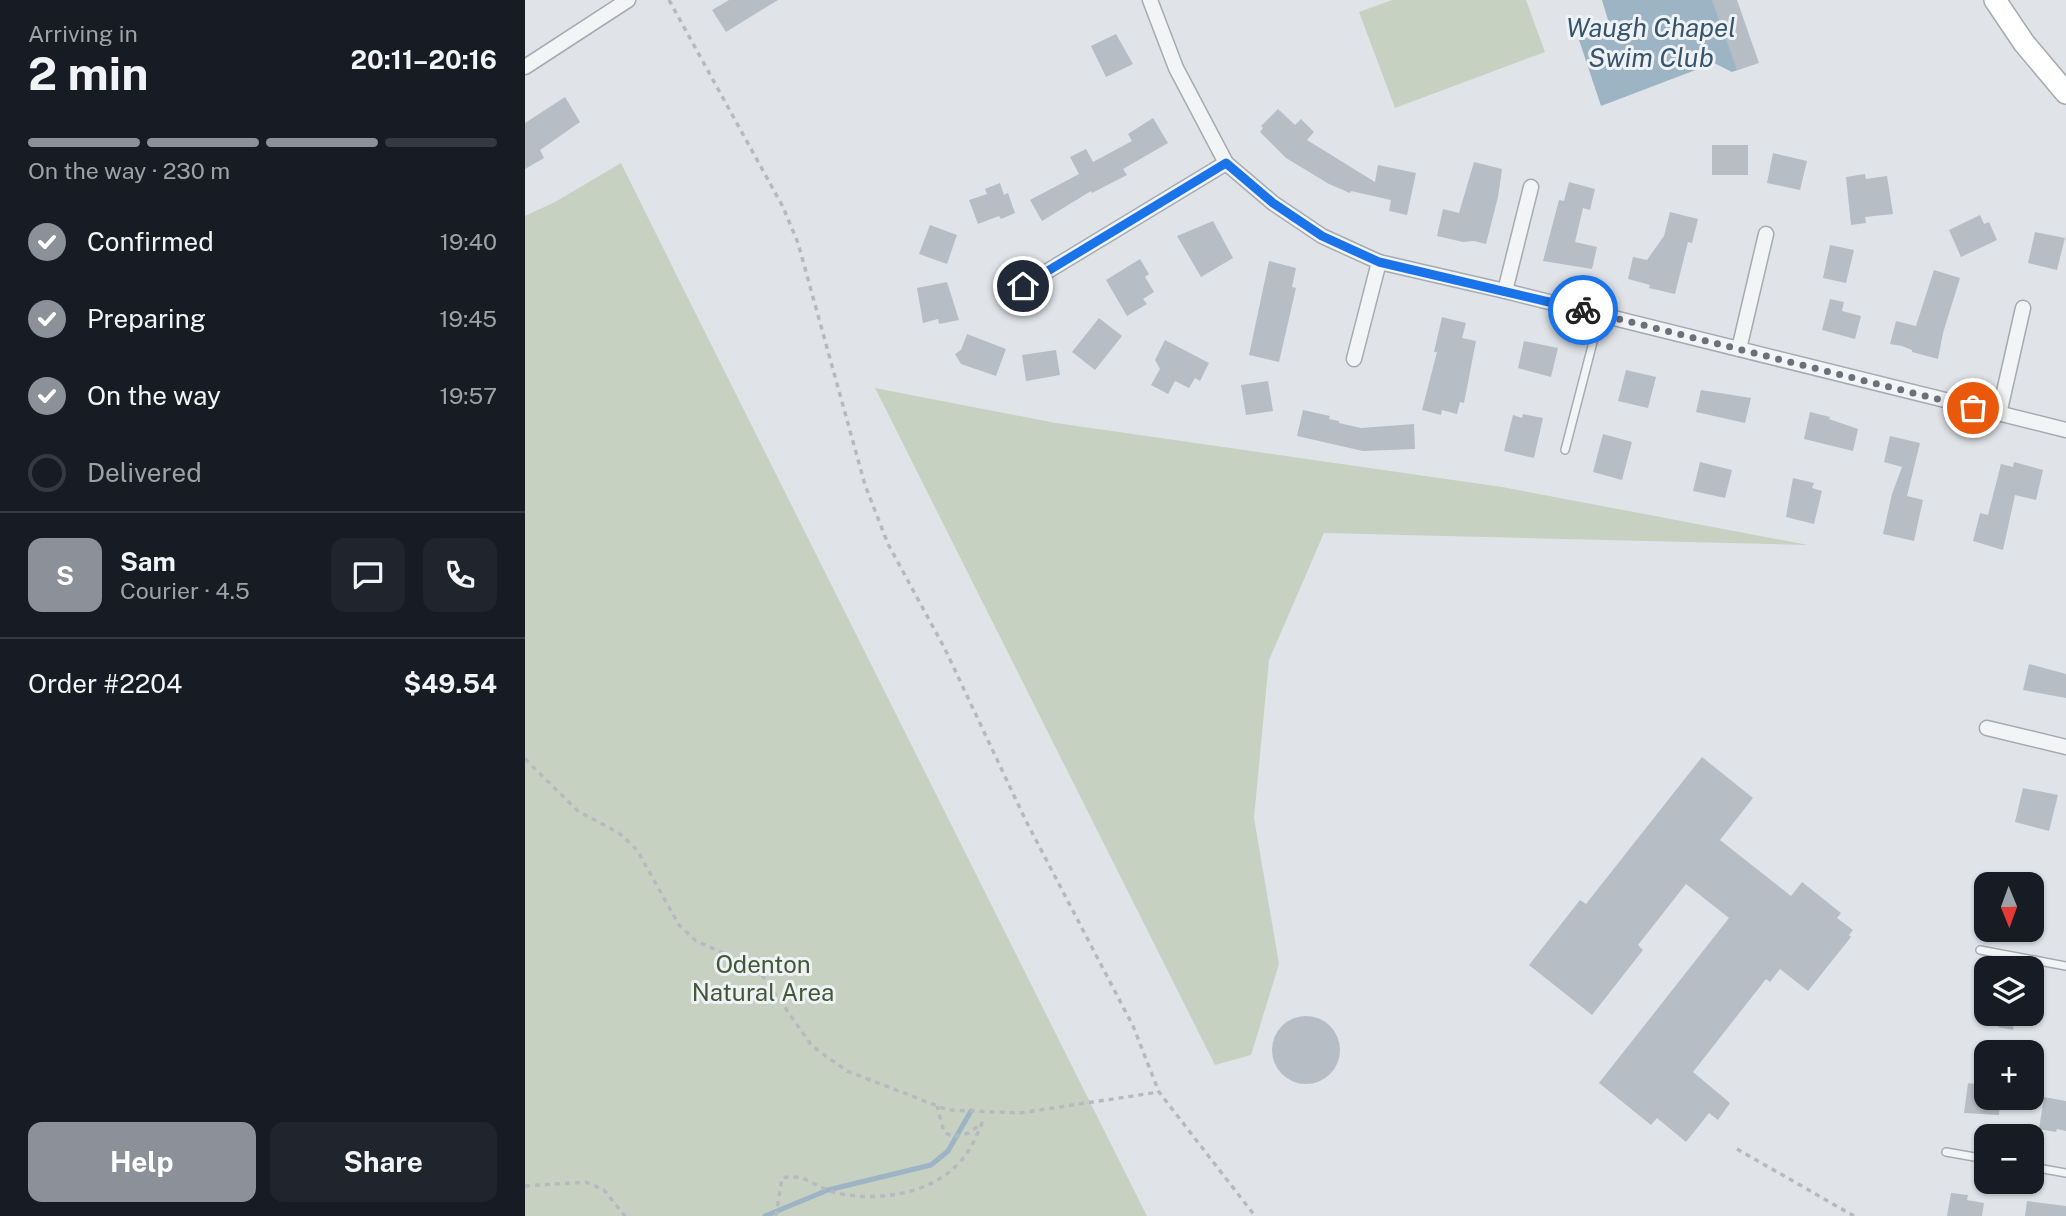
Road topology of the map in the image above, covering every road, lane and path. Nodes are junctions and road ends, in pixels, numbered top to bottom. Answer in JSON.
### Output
{"nodes":[{"id":1,"x":628,"y":0,"type":"edge"},
{"id":2,"x":669,"y":0,"type":"edge"},
{"id":3,"x":1150,"y":0,"type":"edge"},
{"id":4,"x":1995,"y":0,"type":"edge"},
{"id":5,"x":525,"y":67,"type":"edge"},
{"id":6,"x":2066,"y":93,"type":"edge"},
{"id":7,"x":1226,"y":163,"type":"junction"},
{"id":8,"x":1531,"y":187,"type":"dead end"},
{"id":9,"x":1766,"y":234,"type":"dead end"},
{"id":10,"x":1379,"y":262,"type":"junction"},
{"id":11,"x":1023,"y":286,"type":"dead end"},
{"id":12,"x":1505,"y":291,"type":"junction"},
{"id":13,"x":2023,"y":308,"type":"dead end"},
{"id":14,"x":1600,"y":315,"type":"junction"},
{"id":15,"x":1739,"y":349,"type":"junction"},
{"id":16,"x":1354,"y":359,"type":"dead end"},
{"id":17,"x":1999,"y":414,"type":"junction"},
{"id":18,"x":2066,"y":430,"type":"edge"},
{"id":19,"x":1565,"y":450,"type":"dead end"},
{"id":20,"x":1987,"y":728,"type":"dead end"},
{"id":21,"x":2066,"y":747,"type":"edge"},
{"id":22,"x":525,"y":759,"type":"edge"},
{"id":23,"x":1980,"y":950,"type":"dead end"},
{"id":24,"x":2066,"y":966,"type":"edge"},
{"id":25,"x":1159,"y":1092,"type":"junction"},
{"id":26,"x":937,"y":1106,"type":"junction"},
{"id":27,"x":1737,"y":1149,"type":"dead end"},
{"id":28,"x":1946,"y":1152,"type":"dead end"},
{"id":29,"x":1974,"y":1157,"type":"edge"},
{"id":30,"x":2044,"y":1169,"type":"edge"},
{"id":31,"x":2066,"y":1173,"type":"edge"},
{"id":32,"x":525,"y":1186,"type":"edge"},
{"id":33,"x":625,"y":1216,"type":"edge"},
{"id":34,"x":776,"y":1216,"type":"edge"},
{"id":35,"x":1255,"y":1216,"type":"edge"},
{"id":36,"x":1854,"y":1216,"type":"edge"}],
"edges":[{"from":1,"to":5,"type":"street"},
{"from":2,"to":25,"type":"path"},
{"from":3,"to":7,"type":"street"},
{"from":4,"to":6,"type":"main road"},
{"from":7,"to":10,"type":"street"},
{"from":7,"to":11,"type":"street"},
{"from":8,"to":12,"type":"street"},
{"from":9,"to":15,"type":"street"},
{"from":10,"to":12,"type":"street"},
{"from":10,"to":16,"type":"street"},
{"from":12,"to":14,"type":"street"},
{"from":13,"to":17,"type":"street"},
{"from":14,"to":15,"type":"street"},
{"from":14,"to":19,"type":"lane"},
{"from":15,"to":17,"type":"street"},
{"from":17,"to":18,"type":"street"},
{"from":20,"to":21,"type":"street"},
{"from":22,"to":26,"type":"path"},
{"from":23,"to":24,"type":"lane"},
{"from":25,"to":26,"type":"path"},
{"from":25,"to":35,"type":"path"},
{"from":26,"to":34,"type":"path"},
{"from":27,"to":36,"type":"path"},
{"from":28,"to":29,"type":"lane"},
{"from":30,"to":31,"type":"lane"},
{"from":32,"to":33,"type":"path"}]}
